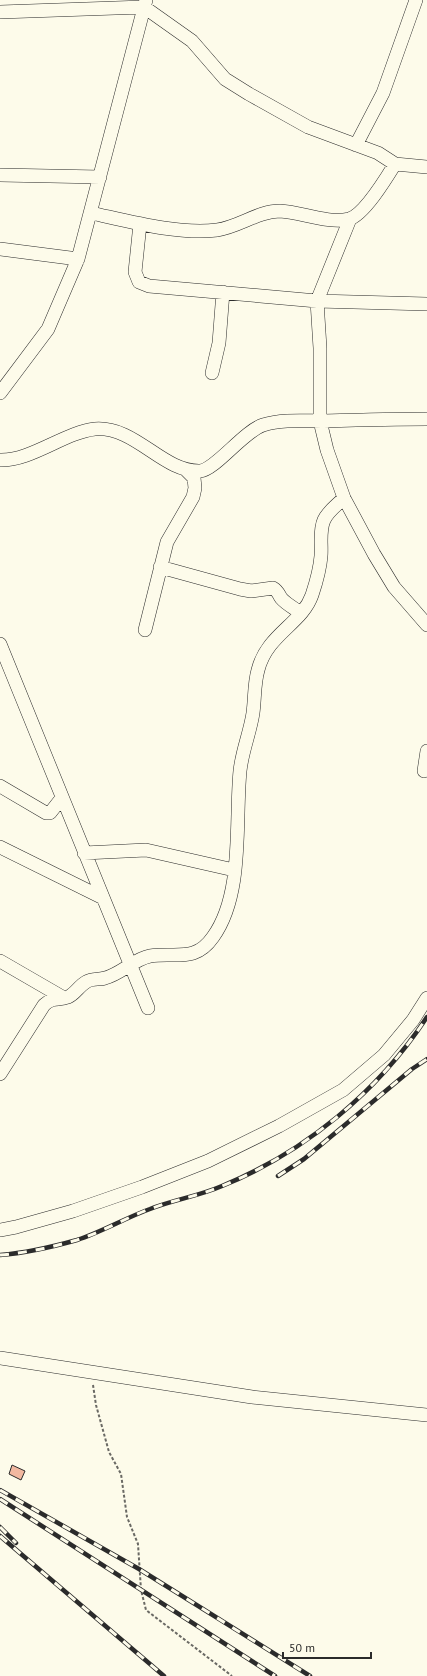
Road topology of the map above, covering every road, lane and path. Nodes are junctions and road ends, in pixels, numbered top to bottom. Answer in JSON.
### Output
{"nodes":[{"id":1,"x":416,"y":0,"type":"edge"},
{"id":2,"x":145,"y":4,"type":"edge"},
{"id":3,"x":0,"y":12,"type":"edge"},
{"id":4,"x":356,"y":145,"type":"junction"},
{"id":5,"x":395,"y":164,"type":"junction"},
{"id":6,"x":427,"y":167,"type":"edge"},
{"id":7,"x":0,"y":175,"type":"edge"},
{"id":8,"x":100,"y":177,"type":"junction"},
{"id":9,"x":91,"y":213,"type":"junction"},
{"id":10,"x":350,"y":219,"type":"junction"},
{"id":11,"x":140,"y":224,"type":"junction"},
{"id":12,"x":0,"y":249,"type":"edge"},
{"id":13,"x":78,"y":259,"type":"junction"},
{"id":14,"x":224,"y":292,"type":"junction"},
{"id":15,"x":317,"y":301,"type":"junction"},
{"id":16,"x":427,"y":304,"type":"edge"},
{"id":17,"x":212,"y":373,"type":"dead end"},
{"id":18,"x":0,"y":393,"type":"edge"},
{"id":19,"x":427,"y":419,"type":"edge"},
{"id":20,"x":320,"y":421,"type":"junction"},
{"id":21,"x":0,"y":460,"type":"edge"},
{"id":22,"x":186,"y":470,"type":"junction"},
{"id":23,"x":344,"y":498,"type":"junction"},
{"id":24,"x":160,"y":567,"type":"junction"},
{"id":25,"x":301,"y":613,"type":"junction"},
{"id":26,"x":427,"y":625,"type":"edge"},
{"id":27,"x":145,"y":630,"type":"dead end"},
{"id":28,"x":0,"y":644,"type":"edge"},
{"id":29,"x":427,"y":751,"type":"edge"},
{"id":30,"x":424,"y":772,"type":"dead end"},
{"id":31,"x":0,"y":786,"type":"edge"},
{"id":32,"x":61,"y":799,"type":"junction"},
{"id":33,"x":0,"y":847,"type":"edge"},
{"id":34,"x":84,"y":853,"type":"junction"},
{"id":35,"x":234,"y":870,"type":"junction"},
{"id":36,"x":103,"y":898,"type":"junction"},
{"id":37,"x":0,"y":961,"type":"edge"},
{"id":38,"x":130,"y":966,"type":"junction"},
{"id":39,"x":64,"y":998,"type":"junction"},
{"id":40,"x":427,"y":998,"type":"edge"},
{"id":41,"x":148,"y":1008,"type":"dead end"},
{"id":42,"x":0,"y":1074,"type":"edge"},
{"id":43,"x":0,"y":1230,"type":"edge"},
{"id":44,"x":0,"y":1358,"type":"edge"},
{"id":45,"x":91,"y":1372,"type":"junction"},
{"id":46,"x":427,"y":1415,"type":"edge"},
{"id":47,"x":232,"y":1676,"type":"edge"}],
"edges":[{"from":1,"to":4,"type":"street"},
{"from":2,"to":3,"type":"street"},
{"from":2,"to":4,"type":"street"},
{"from":2,"to":8,"type":"street"},
{"from":4,"to":5,"type":"street"},
{"from":5,"to":6,"type":"street"},
{"from":5,"to":10,"type":"street"},
{"from":7,"to":8,"type":"street"},
{"from":8,"to":9,"type":"street"},
{"from":9,"to":11,"type":"street"},
{"from":9,"to":13,"type":"street"},
{"from":10,"to":11,"type":"street"},
{"from":10,"to":15,"type":"street"},
{"from":11,"to":14,"type":"street"},
{"from":12,"to":13,"type":"street"},
{"from":13,"to":18,"type":"street"},
{"from":14,"to":15,"type":"street"},
{"from":14,"to":17,"type":"street"},
{"from":15,"to":16,"type":"street"},
{"from":15,"to":20,"type":"street"},
{"from":19,"to":20,"type":"street"},
{"from":20,"to":22,"type":"street"},
{"from":20,"to":23,"type":"street"},
{"from":21,"to":22,"type":"street"},
{"from":22,"to":24,"type":"street"},
{"from":23,"to":25,"type":"street"},
{"from":23,"to":26,"type":"street"},
{"from":24,"to":25,"type":"street"},
{"from":24,"to":27,"type":"street"},
{"from":25,"to":35,"type":"street"},
{"from":28,"to":32,"type":"street"},
{"from":29,"to":30,"type":"street"},
{"from":31,"to":32,"type":"street"},
{"from":32,"to":34,"type":"street"},
{"from":33,"to":36,"type":"street"},
{"from":34,"to":35,"type":"street"},
{"from":34,"to":36,"type":"street"},
{"from":35,"to":38,"type":"street"},
{"from":36,"to":38,"type":"street"},
{"from":37,"to":39,"type":"street"},
{"from":38,"to":39,"type":"street"},
{"from":38,"to":41,"type":"street"},
{"from":39,"to":42,"type":"street"},
{"from":40,"to":43,"type":"street"},
{"from":44,"to":45,"type":"street"},
{"from":45,"to":46,"type":"street"},
{"from":45,"to":47,"type":"path"}]}
